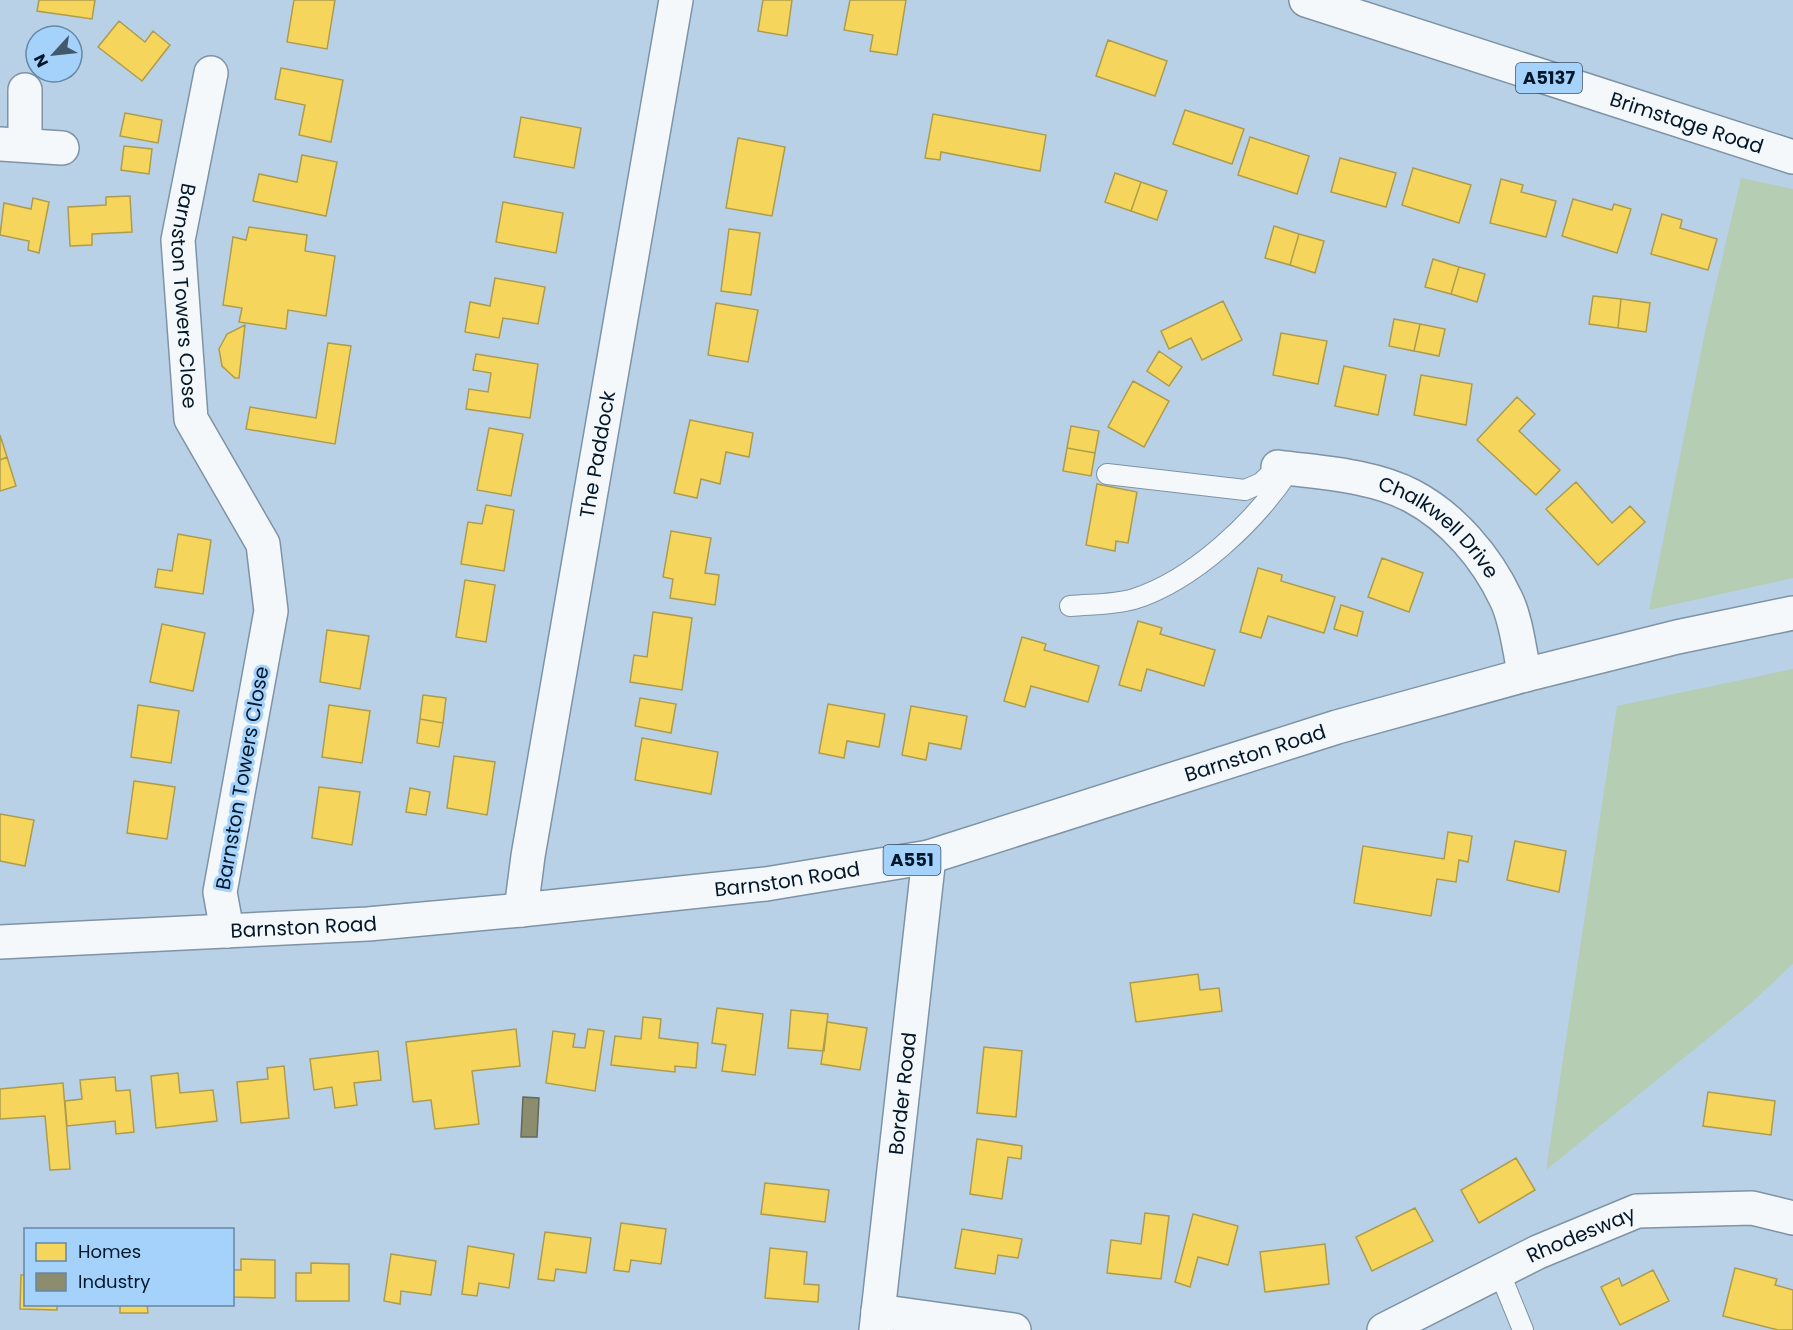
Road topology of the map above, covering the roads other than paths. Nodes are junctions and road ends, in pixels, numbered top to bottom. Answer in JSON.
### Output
{"nodes":[{"id":1,"x":676,"y":0,"type":"edge"},
{"id":2,"x":1306,"y":0,"type":"edge"},
{"id":3,"x":211,"y":73,"type":"dead end"},
{"id":4,"x":25,"y":90,"type":"dead end"},
{"id":5,"x":13,"y":145,"type":"edge"},
{"id":6,"x":62,"y":148,"type":"dead end"},
{"id":7,"x":1793,"y":157,"type":"edge"},
{"id":8,"x":1284,"y":468,"type":"junction"},
{"id":9,"x":1107,"y":474,"type":"dead end"},
{"id":10,"x":1070,"y":606,"type":"dead end"},
{"id":11,"x":1793,"y":613,"type":"edge"},
{"id":12,"x":1525,"y":675,"type":"junction"},
{"id":13,"x":929,"y":857,"type":"junction"},
{"id":14,"x":521,"y":910,"type":"junction"},
{"id":15,"x":227,"y":931,"type":"junction"},
{"id":16,"x":0,"y":942,"type":"edge"},
{"id":17,"x":1793,"y":1218,"type":"edge"},
{"id":18,"x":1498,"y":1272,"type":"junction"},
{"id":19,"x":877,"y":1321,"type":"edge"},
{"id":20,"x":1014,"y":1330,"type":"edge"},
{"id":21,"x":1384,"y":1330,"type":"edge"},
{"id":22,"x":1523,"y":1330,"type":"edge"}],
"edges":[{"from":1,"to":14,"type":"street","name":"The Paddock"},
{"from":2,"to":7,"type":"street","name":"Brimstage Road","number":"A5137"},
{"from":3,"to":15,"type":"street","name":"Barnston Towers Close"},
{"from":4,"to":5,"type":"street"},
{"from":5,"to":6,"type":"street"},
{"from":8,"to":9,"type":"lane"},
{"from":8,"to":10,"type":"lane"},
{"from":8,"to":12,"type":"street","name":"Chalkwell Drive"},
{"from":11,"to":12,"type":"street","name":"Barnston Road","number":"A551"},
{"from":12,"to":13,"type":"street","name":"Barnston Road","number":"A551"},
{"from":13,"to":14,"type":"street","name":"Barnston Road","number":"A551"},
{"from":13,"to":19,"type":"street","name":"Border Road"},
{"from":14,"to":15,"type":"street","name":"Barnston Road","number":"A551"},
{"from":15,"to":16,"type":"street","name":"Barnston Road","number":"A551"},
{"from":17,"to":18,"type":"street","name":"Rhodesway"},
{"from":18,"to":21,"type":"street","name":"Rhodesway"},
{"from":18,"to":22,"type":"lane"},
{"from":19,"to":20,"type":"street"}]}
